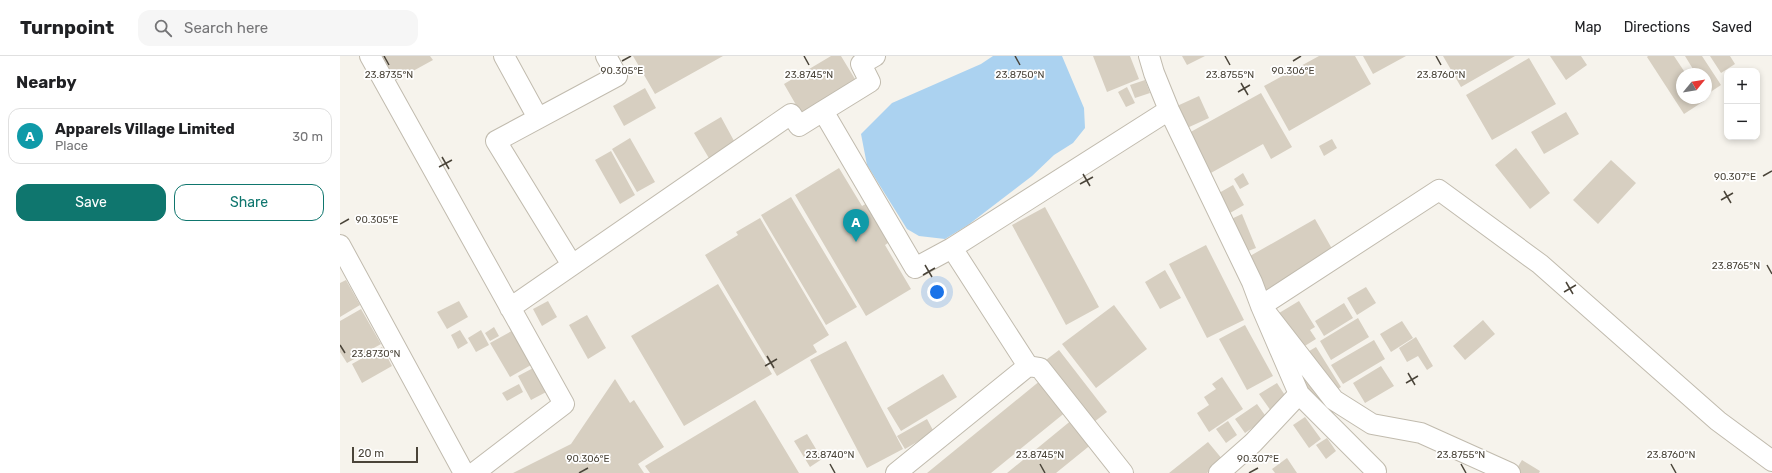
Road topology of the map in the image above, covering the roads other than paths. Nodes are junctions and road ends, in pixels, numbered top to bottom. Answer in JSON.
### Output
{"nodes":[{"id":1,"x":370,"y":56,"type":"edge"},
{"id":2,"x":504,"y":56,"type":"edge"},
{"id":3,"x":606,"y":56,"type":"edge"},
{"id":4,"x":875,"y":56,"type":"edge"},
{"id":5,"x":1149,"y":56,"type":"edge"},
{"id":6,"x":1169,"y":110,"type":"junction"},
{"id":7,"x":823,"y":111,"type":"junction"},
{"id":8,"x":538,"y":118,"type":"junction"},
{"id":9,"x":340,"y":246,"type":"edge"},
{"id":10,"x":952,"y":248,"type":"junction"},
{"id":11,"x":572,"y":265,"type":"junction"},
{"id":12,"x":1261,"y":306,"type":"junction"},
{"id":13,"x":510,"y":308,"type":"junction"},
{"id":14,"x":1028,"y":366,"type":"junction"},
{"id":15,"x":1299,"y":394,"type":"junction"},
{"id":16,"x":1772,"y":461,"type":"edge"},
{"id":17,"x":464,"y":473,"type":"edge"},
{"id":18,"x":474,"y":473,"type":"edge"},
{"id":19,"x":896,"y":473,"type":"edge"},
{"id":20,"x":1123,"y":473,"type":"edge"},
{"id":21,"x":1219,"y":473,"type":"edge"},
{"id":22,"x":1374,"y":473,"type":"edge"},
{"id":23,"x":1510,"y":473,"type":"edge"}],
"edges":[{"from":1,"to":13,"type":"street"},
{"from":2,"to":8,"type":"street"},
{"from":3,"to":8,"type":"street"},
{"from":4,"to":7,"type":"street"},
{"from":5,"to":6,"type":"street"},
{"from":6,"to":10,"type":"street"},
{"from":6,"to":12,"type":"street"},
{"from":7,"to":10,"type":"street"},
{"from":7,"to":11,"type":"street"},
{"from":8,"to":11,"type":"street"},
{"from":9,"to":17,"type":"street"},
{"from":10,"to":14,"type":"street"},
{"from":11,"to":13,"type":"street"},
{"from":12,"to":15,"type":"street"},
{"from":12,"to":16,"type":"street"},
{"from":12,"to":23,"type":"street"},
{"from":13,"to":18,"type":"street"},
{"from":14,"to":19,"type":"street"},
{"from":14,"to":20,"type":"street"},
{"from":15,"to":21,"type":"street"},
{"from":15,"to":22,"type":"street"}]}
